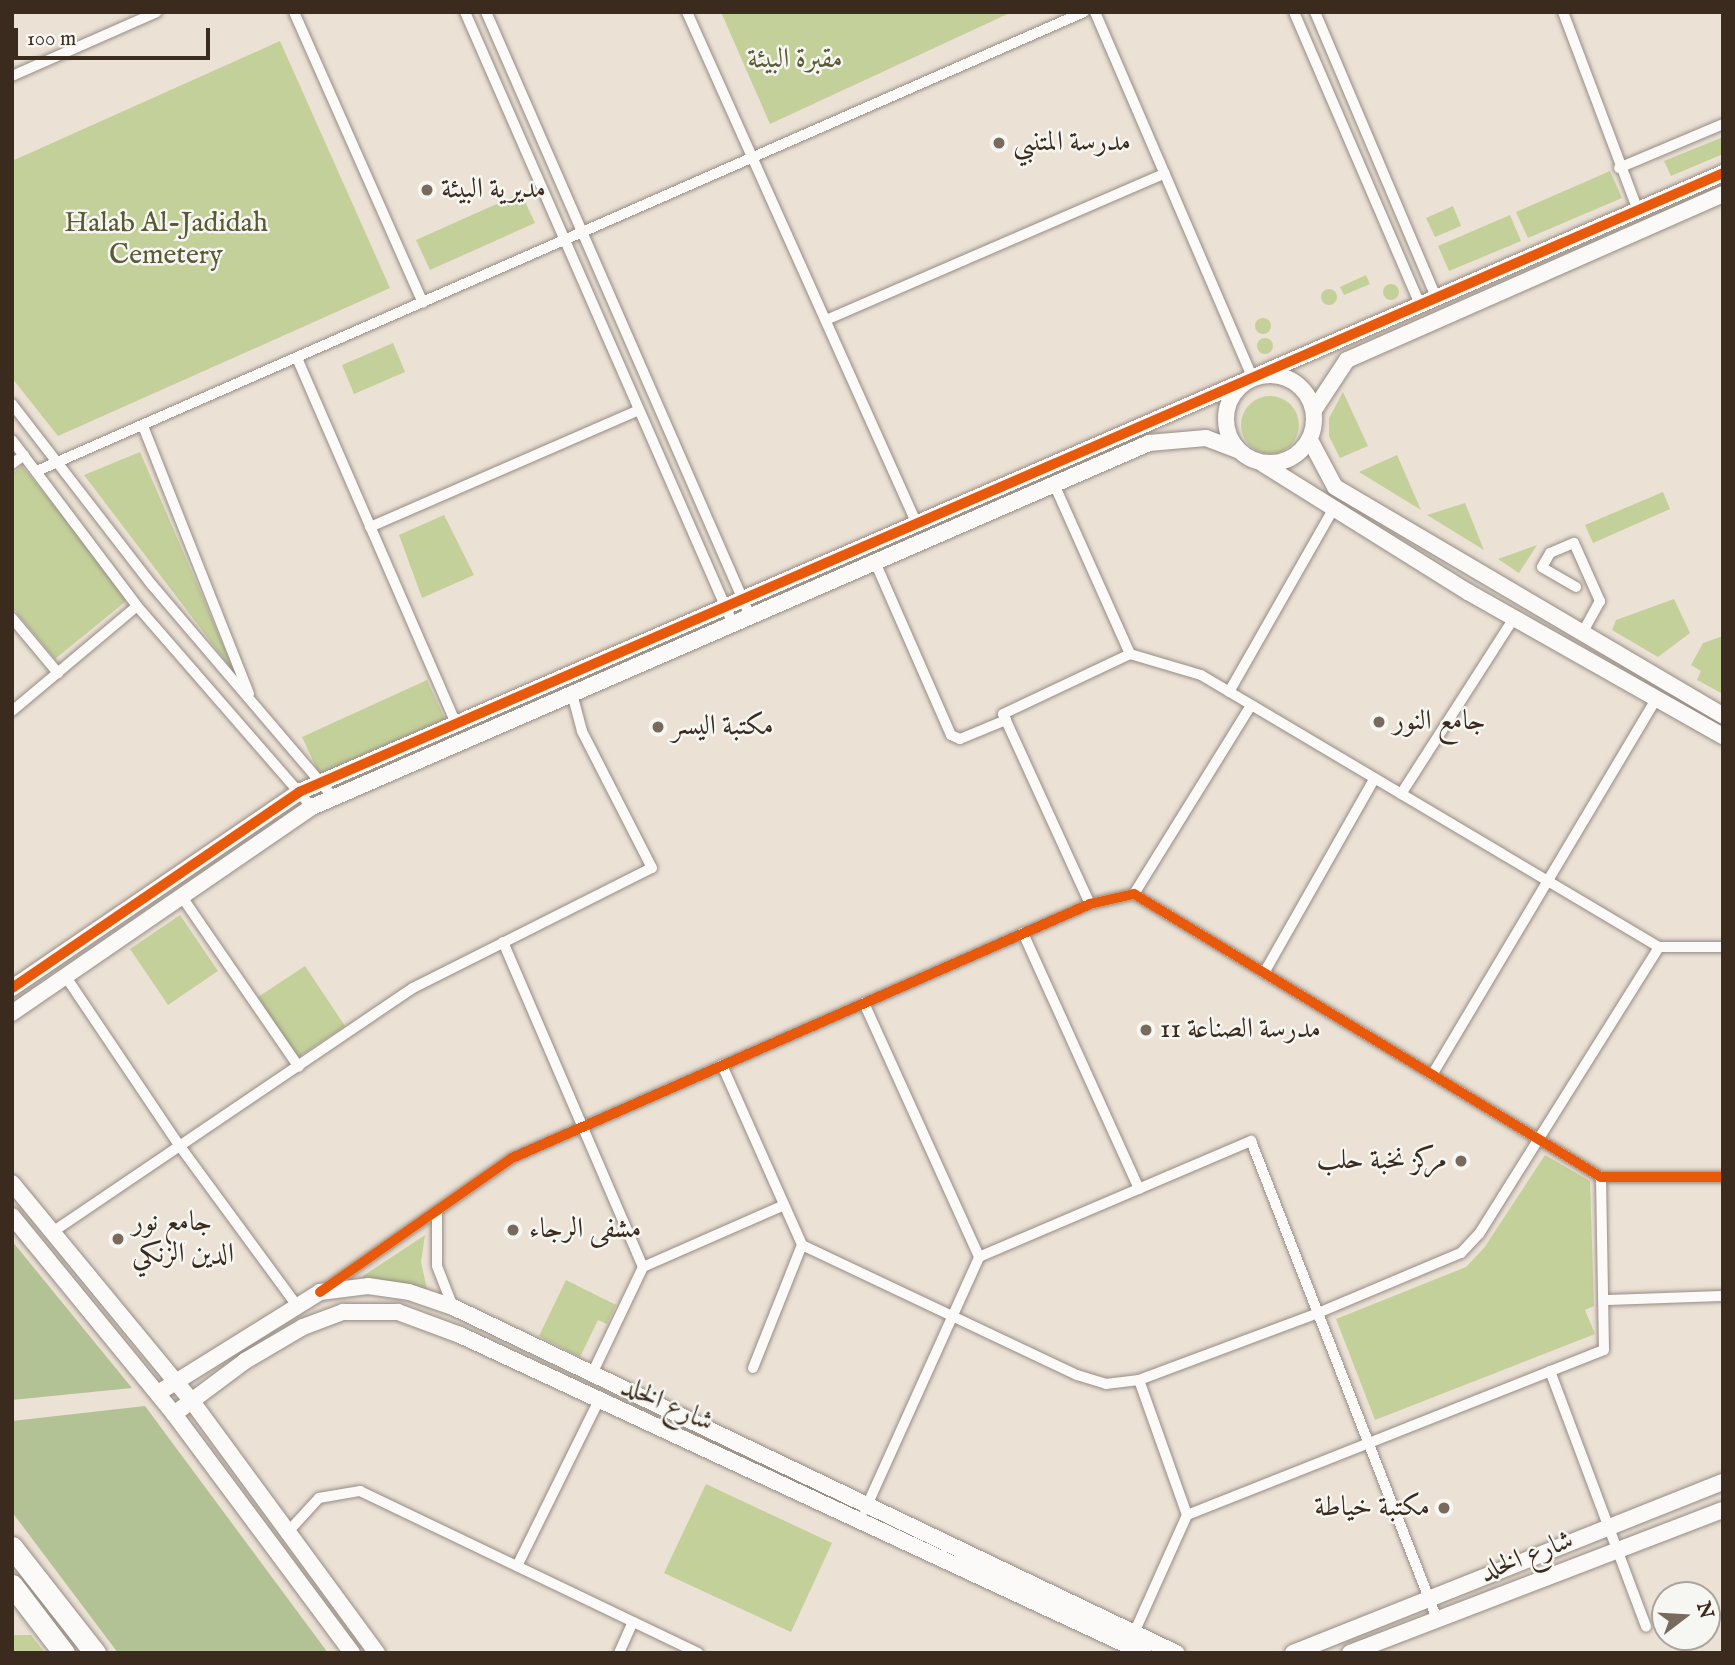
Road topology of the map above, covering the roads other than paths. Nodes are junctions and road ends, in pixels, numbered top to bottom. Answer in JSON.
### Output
{"nodes":[{"id":1,"x":157,"y":12,"type":"edge"},
{"id":2,"x":294,"y":12,"type":"edge"},
{"id":3,"x":465,"y":12,"type":"edge"},
{"id":4,"x":486,"y":12,"type":"edge"},
{"id":5,"x":687,"y":12,"type":"edge"},
{"id":6,"x":1084,"y":12,"type":"edge"},
{"id":7,"x":1095,"y":12,"type":"edge"},
{"id":8,"x":1294,"y":12,"type":"edge"},
{"id":9,"x":1315,"y":12,"type":"edge"},
{"id":10,"x":1563,"y":12,"type":"edge"},
{"id":11,"x":12,"y":76,"type":"edge"},
{"id":12,"x":1723,"y":124,"type":"edge"},
{"id":13,"x":753,"y":158,"type":"junction"},
{"id":14,"x":1619,"y":168,"type":"junction"},
{"id":15,"x":1165,"y":173,"type":"junction"},
{"id":16,"x":1723,"y":173,"type":"edge"},
{"id":17,"x":1723,"y":194,"type":"edge"},
{"id":18,"x":1638,"y":211,"type":"junction"},
{"id":19,"x":582,"y":233,"type":"junction"},
{"id":20,"x":565,"y":241,"type":"junction"},
{"id":21,"x":1437,"y":300,"type":"junction"},
{"id":22,"x":424,"y":303,"type":"junction"},
{"id":23,"x":1421,"y":307,"type":"junction"},
{"id":24,"x":826,"y":320,"type":"junction"},
{"id":25,"x":297,"y":358,"type":"junction"},
{"id":26,"x":1254,"y":378,"type":"junction"},
{"id":27,"x":12,"y":404,"type":"edge"},
{"id":28,"x":639,"y":410,"type":"junction"},
{"id":29,"x":1314,"y":410,"type":"junction"},
{"id":30,"x":143,"y":426,"type":"junction"},
{"id":31,"x":12,"y":440,"type":"edge"},
{"id":32,"x":1310,"y":440,"type":"junction"},
{"id":33,"x":1237,"y":450,"type":"junction"},
{"id":34,"x":24,"y":455,"type":"junction"},
{"id":35,"x":57,"y":461,"type":"junction"},
{"id":36,"x":12,"y":464,"type":"edge"},
{"id":37,"x":1263,"y":464,"type":"junction"},
{"id":38,"x":37,"y":471,"type":"junction"},
{"id":39,"x":1054,"y":484,"type":"junction"},
{"id":40,"x":1334,"y":508,"type":"junction"},
{"id":41,"x":916,"y":522,"type":"junction"},
{"id":42,"x":370,"y":527,"type":"junction"},
{"id":43,"x":851,"y":551,"type":"junction"},
{"id":44,"x":876,"y":562,"type":"junction"},
{"id":45,"x":858,"y":569,"type":"junction"},
{"id":46,"x":1576,"y":587,"type":"dead end"},
{"id":47,"x":743,"y":598,"type":"junction"},
{"id":48,"x":137,"y":606,"type":"junction"},
{"id":49,"x":724,"y":606,"type":"junction"},
{"id":50,"x":1544,"y":611,"type":"junction"},
{"id":51,"x":750,"y":617,"type":"junction"},
{"id":52,"x":12,"y":618,"type":"edge"},
{"id":53,"x":1514,"y":618,"type":"junction"},
{"id":54,"x":733,"y":624,"type":"junction"},
{"id":55,"x":1534,"y":629,"type":"junction"},
{"id":56,"x":1582,"y":634,"type":"junction"},
{"id":57,"x":1130,"y":654,"type":"junction"},
{"id":58,"x":58,"y":673,"type":"junction"},
{"id":59,"x":1228,"y":692,"type":"junction"},
{"id":60,"x":572,"y":694,"type":"junction"},
{"id":61,"x":1657,"y":698,"type":"junction"},
{"id":62,"x":252,"y":702,"type":"junction"},
{"id":63,"x":1251,"y":705,"type":"junction"},
{"id":64,"x":12,"y":711,"type":"edge"},
{"id":65,"x":1723,"y":716,"type":"edge"},
{"id":66,"x":1006,"y":720,"type":"junction"},
{"id":67,"x":456,"y":723,"type":"junction"},
{"id":68,"x":1723,"y":736,"type":"edge"},
{"id":69,"x":1375,"y":778,"type":"junction"},
{"id":70,"x":321,"y":783,"type":"junction"},
{"id":71,"x":299,"y":792,"type":"junction"},
{"id":72,"x":1401,"y":794,"type":"junction"},
{"id":73,"x":333,"y":797,"type":"junction"},
{"id":74,"x":312,"y":807,"type":"junction"},
{"id":75,"x":1548,"y":881,"type":"junction"},
{"id":76,"x":1134,"y":894,"type":"junction"},
{"id":77,"x":181,"y":897,"type":"junction"},
{"id":78,"x":1090,"y":904,"type":"junction"},
{"id":79,"x":1023,"y":933,"type":"junction"},
{"id":80,"x":503,"y":942,"type":"junction"},
{"id":81,"x":1659,"y":947,"type":"junction"},
{"id":82,"x":1723,"y":947,"type":"edge"},
{"id":83,"x":1264,"y":973,"type":"junction"},
{"id":84,"x":66,"y":977,"type":"junction"},
{"id":85,"x":12,"y":988,"type":"edge"},
{"id":86,"x":864,"y":1003,"type":"junction"},
{"id":87,"x":12,"y":1013,"type":"edge"},
{"id":88,"x":722,"y":1065,"type":"junction"},
{"id":89,"x":299,"y":1067,"type":"junction"},
{"id":90,"x":1432,"y":1075,"type":"junction"},
{"id":91,"x":582,"y":1127,"type":"junction"},
{"id":92,"x":1536,"y":1138,"type":"junction"},
{"id":93,"x":179,"y":1145,"type":"junction"},
{"id":94,"x":1601,"y":1177,"type":"junction"},
{"id":95,"x":1723,"y":1177,"type":"edge"},
{"id":96,"x":12,"y":1183,"type":"edge"},
{"id":97,"x":1139,"y":1189,"type":"junction"},
{"id":98,"x":785,"y":1205,"type":"junction"},
{"id":99,"x":437,"y":1213,"type":"junction"},
{"id":100,"x":12,"y":1216,"type":"edge"},
{"id":101,"x":51,"y":1233,"type":"junction"},
{"id":102,"x":802,"y":1245,"type":"junction"},
{"id":103,"x":979,"y":1257,"type":"junction"},
{"id":104,"x":643,"y":1267,"type":"junction"},
{"id":105,"x":320,"y":1292,"type":"junction"},
{"id":106,"x":1723,"y":1296,"type":"edge"},
{"id":107,"x":1606,"y":1300,"type":"junction"},
{"id":108,"x":296,"y":1304,"type":"junction"},
{"id":109,"x":453,"y":1307,"type":"junction"},
{"id":110,"x":1318,"y":1313,"type":"junction"},
{"id":111,"x":470,"y":1316,"type":"junction"},
{"id":112,"x":951,"y":1318,"type":"junction"},
{"id":113,"x":460,"y":1335,"type":"junction"},
{"id":114,"x":753,"y":1368,"type":"dead end"},
{"id":115,"x":1550,"y":1371,"type":"junction"},
{"id":116,"x":591,"y":1376,"type":"junction"},
{"id":117,"x":1139,"y":1380,"type":"junction"},
{"id":118,"x":176,"y":1381,"type":"junction"},
{"id":119,"x":158,"y":1394,"type":"junction"},
{"id":120,"x":191,"y":1400,"type":"junction"},
{"id":121,"x":598,"y":1402,"type":"junction"},
{"id":122,"x":174,"y":1414,"type":"junction"},
{"id":123,"x":1370,"y":1444,"type":"junction"},
{"id":124,"x":1723,"y":1482,"type":"edge"},
{"id":125,"x":868,"y":1504,"type":"junction"},
{"id":126,"x":1723,"y":1510,"type":"edge"},
{"id":127,"x":1187,"y":1515,"type":"junction"},
{"id":128,"x":860,"y":1522,"type":"junction"},
{"id":129,"x":1609,"y":1530,"type":"junction"},
{"id":130,"x":286,"y":1534,"type":"junction"},
{"id":131,"x":12,"y":1547,"type":"edge"},
{"id":132,"x":1618,"y":1551,"type":"junction"},
{"id":133,"x":517,"y":1566,"type":"junction"},
{"id":134,"x":12,"y":1585,"type":"edge"},
{"id":135,"x":1430,"y":1600,"type":"junction"},
{"id":136,"x":1437,"y":1619,"type":"junction"},
{"id":137,"x":633,"y":1622,"type":"junction"},
{"id":138,"x":1646,"y":1627,"type":"dead end"},
{"id":139,"x":1134,"y":1633,"type":"junction"},
{"id":140,"x":64,"y":1653,"type":"edge"},
{"id":141,"x":95,"y":1653,"type":"edge"},
{"id":142,"x":352,"y":1653,"type":"edge"},
{"id":143,"x":377,"y":1653,"type":"edge"},
{"id":144,"x":619,"y":1653,"type":"edge"},
{"id":145,"x":698,"y":1653,"type":"edge"},
{"id":146,"x":1144,"y":1653,"type":"edge"},
{"id":147,"x":1177,"y":1653,"type":"edge"},
{"id":148,"x":1293,"y":1653,"type":"edge"},
{"id":149,"x":1350,"y":1653,"type":"edge"}],
"edges":[{"from":1,"to":11,"type":"street"},
{"from":2,"to":22,"type":"street"},
{"from":3,"to":20,"type":"street"},
{"from":4,"to":19,"type":"street"},
{"from":5,"to":13,"type":"street"},
{"from":6,"to":13,"type":"street"},
{"from":7,"to":15,"type":"street"},
{"from":8,"to":23,"type":"street"},
{"from":9,"to":21,"type":"street"},
{"from":10,"to":14,"type":"street"},
{"from":12,"to":14,"type":"street"},
{"from":13,"to":19,"type":"street"},
{"from":13,"to":24,"type":"street"},
{"from":14,"to":18,"type":"street"},
{"from":15,"to":24,"type":"street"},
{"from":15,"to":26,"type":"street"},
{"from":16,"to":18,"type":"street"},
{"from":17,"to":29,"type":"street"},
{"from":18,"to":21,"type":"street"},
{"from":19,"to":20,"type":"street"},
{"from":19,"to":47,"type":"street"},
{"from":20,"to":22,"type":"street"},
{"from":20,"to":28,"type":"street"},
{"from":21,"to":23,"type":"street"},
{"from":22,"to":25,"type":"street"},
{"from":23,"to":26,"type":"street"},
{"from":24,"to":41,"type":"street"},
{"from":25,"to":30,"type":"street"},
{"from":25,"to":42,"type":"street"},
{"from":26,"to":29,"type":"street"},
{"from":26,"to":33,"type":"street"},
{"from":26,"to":41,"type":"street"},
{"from":27,"to":35,"type":"street"},
{"from":28,"to":42,"type":"street"},
{"from":28,"to":49,"type":"street"},
{"from":29,"to":32,"type":"street"},
{"from":30,"to":35,"type":"street"},
{"from":30,"to":62,"type":"street"},
{"from":31,"to":34,"type":"street"},
{"from":32,"to":37,"type":"street"},
{"from":32,"to":50,"type":"street"},
{"from":33,"to":37,"type":"street"},
{"from":33,"to":39,"type":"street"},
{"from":34,"to":36,"type":"street"},
{"from":34,"to":38,"type":"street"},
{"from":35,"to":38,"type":"street"},
{"from":35,"to":62,"type":"street"},
{"from":37,"to":40,"type":"street"},
{"from":38,"to":48,"type":"street"},
{"from":39,"to":44,"type":"street"},
{"from":39,"to":57,"type":"street"},
{"from":40,"to":53,"type":"street"},
{"from":40,"to":59,"type":"street"},
{"from":41,"to":43,"type":"street"},
{"from":42,"to":67,"type":"street"},
{"from":43,"to":45,"type":"street"},
{"from":43,"to":47,"type":"street"},
{"from":44,"to":45,"type":"street"},
{"from":44,"to":66,"type":"street"},
{"from":45,"to":51,"type":"street"},
{"from":46,"to":56,"type":"street"},
{"from":47,"to":49,"type":"street"},
{"from":47,"to":51,"type":"street"},
{"from":48,"to":58,"type":"street"},
{"from":48,"to":71,"type":"street"},
{"from":49,"to":54,"type":"street"},
{"from":49,"to":67,"type":"street"},
{"from":50,"to":55,"type":"street"},
{"from":50,"to":56,"type":"street"},
{"from":51,"to":54,"type":"street"},
{"from":52,"to":58,"type":"street"},
{"from":53,"to":55,"type":"street"},
{"from":53,"to":72,"type":"street"},
{"from":54,"to":60,"type":"street"},
{"from":55,"to":61,"type":"street"},
{"from":56,"to":65,"type":"street"},
{"from":57,"to":59,"type":"street"},
{"from":57,"to":66,"type":"street"},
{"from":58,"to":64,"type":"street"},
{"from":59,"to":63,"type":"street"},
{"from":60,"to":73,"type":"street"},
{"from":60,"to":80,"type":"street"},
{"from":61,"to":68,"type":"street"},
{"from":61,"to":75,"type":"street"},
{"from":62,"to":70,"type":"street"},
{"from":63,"to":69,"type":"street"},
{"from":63,"to":76,"type":"street"},
{"from":66,"to":78,"type":"street"},
{"from":67,"to":70,"type":"street"},
{"from":69,"to":72,"type":"street"},
{"from":69,"to":83,"type":"street"},
{"from":70,"to":71,"type":"street"},
{"from":70,"to":73,"type":"street"},
{"from":71,"to":74,"type":"street"},
{"from":71,"to":85,"type":"street"},
{"from":72,"to":75,"type":"street"},
{"from":73,"to":74,"type":"street"},
{"from":74,"to":77,"type":"street"},
{"from":75,"to":81,"type":"street"},
{"from":75,"to":90,"type":"street"},
{"from":76,"to":78,"type":"street"},
{"from":76,"to":83,"type":"street"},
{"from":77,"to":84,"type":"street"},
{"from":77,"to":89,"type":"street"},
{"from":78,"to":79,"type":"street"},
{"from":79,"to":86,"type":"street"},
{"from":79,"to":97,"type":"street"},
{"from":80,"to":89,"type":"street"},
{"from":80,"to":91,"type":"street"},
{"from":81,"to":82,"type":"street"},
{"from":81,"to":92,"type":"street"},
{"from":83,"to":90,"type":"street"},
{"from":84,"to":87,"type":"street"},
{"from":84,"to":93,"type":"street"},
{"from":86,"to":88,"type":"street"},
{"from":86,"to":103,"type":"street"},
{"from":88,"to":91,"type":"street"},
{"from":88,"to":98,"type":"street"},
{"from":89,"to":93,"type":"street"},
{"from":90,"to":92,"type":"street"},
{"from":91,"to":99,"type":"street"},
{"from":91,"to":104,"type":"street"},
{"from":92,"to":94,"type":"street"},
{"from":92,"to":110,"type":"street"},
{"from":93,"to":101,"type":"street"},
{"from":93,"to":108,"type":"street"},
{"from":94,"to":95,"type":"street"},
{"from":94,"to":107,"type":"street"},
{"from":96,"to":101,"type":"street"},
{"from":97,"to":103,"type":"street"},
{"from":97,"to":110,"type":"street"},
{"from":98,"to":102,"type":"street"},
{"from":98,"to":104,"type":"street"},
{"from":99,"to":105,"type":"street"},
{"from":99,"to":109,"type":"street"},
{"from":100,"to":119,"type":"street"},
{"from":101,"to":118,"type":"street"},
{"from":102,"to":112,"type":"street"},
{"from":102,"to":114,"type":"street"},
{"from":103,"to":112,"type":"street"},
{"from":104,"to":116,"type":"street"},
{"from":105,"to":108,"type":"street"},
{"from":105,"to":109,"type":"street"},
{"from":106,"to":107,"type":"street"},
{"from":107,"to":115,"type":"street"},
{"from":108,"to":118,"type":"street"},
{"from":109,"to":111,"type":"street"},
{"from":110,"to":117,"type":"street"},
{"from":110,"to":123,"type":"street"},
{"from":111,"to":113,"type":"street"},
{"from":111,"to":116,"type":"street"},
{"from":112,"to":117,"type":"street"},
{"from":112,"to":125,"type":"street"},
{"from":113,"to":120,"type":"street","name":"شارع الخلد"},
{"from":113,"to":121,"type":"street","name":"شارع الخلد"},
{"from":115,"to":123,"type":"street"},
{"from":115,"to":129,"type":"street"},
{"from":116,"to":125,"type":"street"},
{"from":117,"to":127,"type":"street"},
{"from":118,"to":119,"type":"street"},
{"from":118,"to":120,"type":"street"},
{"from":119,"to":122,"type":"street"},
{"from":120,"to":122,"type":"street","name":"شارع الخلد"},
{"from":120,"to":130,"type":"street"},
{"from":121,"to":128,"type":"street","name":"شارع الخلد"},
{"from":121,"to":133,"type":"street"},
{"from":122,"to":142,"type":"street"},
{"from":123,"to":127,"type":"street"},
{"from":123,"to":135,"type":"street"},
{"from":124,"to":129,"type":"street"},
{"from":125,"to":128,"type":"street"},
{"from":125,"to":139,"type":"street"},
{"from":126,"to":132,"type":"street","name":"شارع الخلد"},
{"from":127,"to":139,"type":"street"},
{"from":128,"to":146,"type":"street","name":"شارع الخلد"},
{"from":129,"to":132,"type":"street"},
{"from":129,"to":135,"type":"street"},
{"from":130,"to":133,"type":"street"},
{"from":130,"to":143,"type":"street"},
{"from":131,"to":141,"type":"highway"},
{"from":132,"to":136,"type":"street","name":"شارع الخلد"},
{"from":132,"to":138,"type":"street"},
{"from":133,"to":137,"type":"street"},
{"from":134,"to":140,"type":"highway"},
{"from":135,"to":136,"type":"street"},
{"from":135,"to":148,"type":"street"},
{"from":136,"to":149,"type":"street","name":"شارع الخلد"},
{"from":137,"to":144,"type":"street"},
{"from":137,"to":145,"type":"street"},
{"from":139,"to":147,"type":"street"}]}
